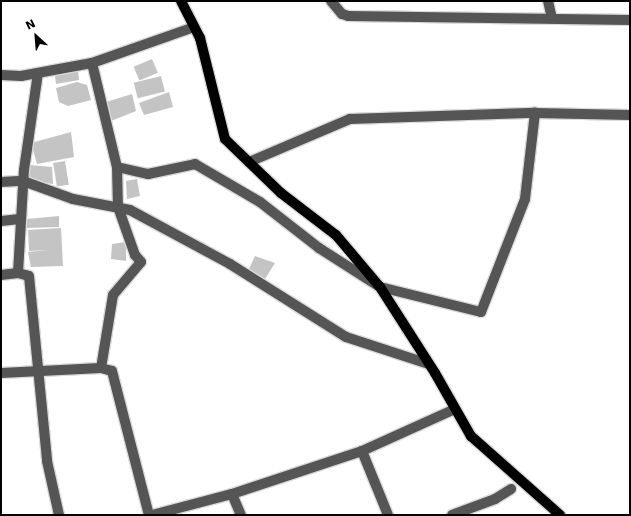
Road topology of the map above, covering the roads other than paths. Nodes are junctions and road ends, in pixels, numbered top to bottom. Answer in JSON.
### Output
{"nodes":[{"id":1,"x":181,"y":1,"type":"edge"},
{"id":2,"x":331,"y":1,"type":"edge"},
{"id":3,"x":548,"y":1,"type":"edge"},
{"id":4,"x":552,"y":19,"type":"junction"},
{"id":5,"x":630,"y":20,"type":"edge"},
{"id":6,"x":194,"y":27,"type":"junction"},
{"id":7,"x":92,"y":63,"type":"junction"},
{"id":8,"x":38,"y":73,"type":"junction"},
{"id":9,"x":1,"y":75,"type":"edge"},
{"id":10,"x":535,"y":113,"type":"junction"},
{"id":11,"x":630,"y":115,"type":"edge"},
{"id":12,"x":248,"y":162,"type":"junction"},
{"id":13,"x":117,"y":167,"type":"junction"},
{"id":14,"x":23,"y":181,"type":"junction"},
{"id":15,"x":1,"y":182,"type":"edge"},
{"id":16,"x":118,"y":208,"type":"junction"},
{"id":17,"x":20,"y":219,"type":"junction"},
{"id":18,"x":1,"y":221,"type":"edge"},
{"id":19,"x":18,"y":273,"type":"junction"},
{"id":20,"x":1,"y":275,"type":"edge"},
{"id":21,"x":380,"y":287,"type":"junction"},
{"id":22,"x":429,"y":364,"type":"junction"},
{"id":23,"x":101,"y":368,"type":"junction"},
{"id":24,"x":36,"y":370,"type":"junction"},
{"id":25,"x":1,"y":373,"type":"edge"},
{"id":26,"x":456,"y":409,"type":"junction"},
{"id":27,"x":362,"y":451,"type":"junction"},
{"id":28,"x":511,"y":489,"type":"dead end"},
{"id":29,"x":232,"y":494,"type":"junction"},
{"id":30,"x":59,"y":515,"type":"edge"},
{"id":31,"x":151,"y":515,"type":"edge"},
{"id":32,"x":241,"y":515,"type":"edge"},
{"id":33,"x":388,"y":515,"type":"edge"},
{"id":34,"x":452,"y":515,"type":"edge"},
{"id":35,"x":560,"y":515,"type":"edge"}],
"edges":[{"from":1,"to":6,"type":"main road"},
{"from":2,"to":4,"type":"street"},
{"from":3,"to":4,"type":"street"},
{"from":4,"to":5,"type":"street"},
{"from":6,"to":7,"type":"street"},
{"from":6,"to":12,"type":"main road"},
{"from":7,"to":8,"type":"street"},
{"from":7,"to":13,"type":"street"},
{"from":8,"to":9,"type":"street"},
{"from":8,"to":14,"type":"street"},
{"from":10,"to":11,"type":"street"},
{"from":10,"to":12,"type":"street"},
{"from":10,"to":21,"type":"street"},
{"from":12,"to":21,"type":"main road"},
{"from":13,"to":16,"type":"street"},
{"from":13,"to":21,"type":"street"},
{"from":14,"to":15,"type":"street"},
{"from":14,"to":16,"type":"street"},
{"from":14,"to":17,"type":"street"},
{"from":16,"to":22,"type":"street"},
{"from":16,"to":23,"type":"street"},
{"from":17,"to":18,"type":"street"},
{"from":17,"to":19,"type":"street"},
{"from":19,"to":20,"type":"street"},
{"from":19,"to":24,"type":"street"},
{"from":21,"to":22,"type":"main road"},
{"from":22,"to":26,"type":"main road"},
{"from":23,"to":24,"type":"street"},
{"from":23,"to":31,"type":"street"},
{"from":24,"to":25,"type":"street"},
{"from":24,"to":30,"type":"street"},
{"from":26,"to":27,"type":"street"},
{"from":26,"to":35,"type":"main road"},
{"from":27,"to":29,"type":"street"},
{"from":27,"to":33,"type":"street"},
{"from":28,"to":34,"type":"street"},
{"from":29,"to":31,"type":"street"},
{"from":29,"to":32,"type":"street"}]}
